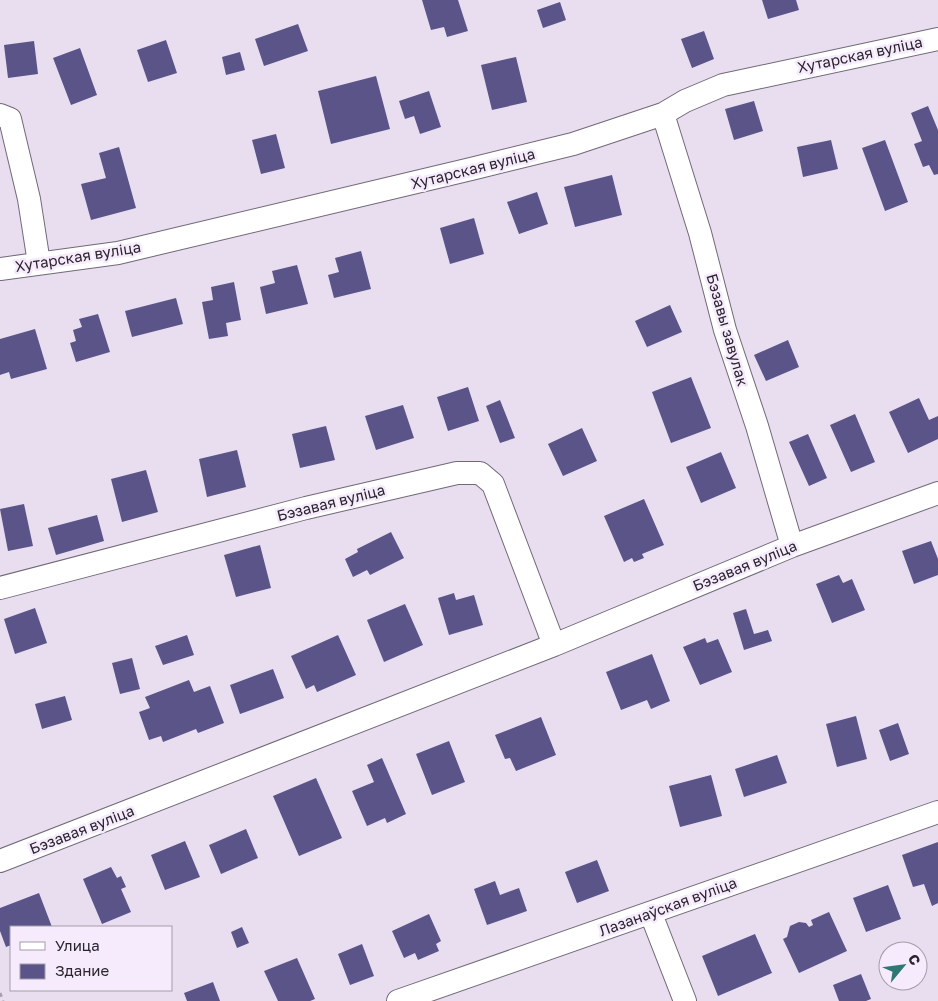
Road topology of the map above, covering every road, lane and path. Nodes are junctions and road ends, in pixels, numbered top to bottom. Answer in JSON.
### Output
{"nodes":[{"id":1,"x":938,"y":39,"type":"edge"},
{"id":2,"x":663,"y":114,"type":"junction"},
{"id":3,"x":0,"y":116,"type":"edge"},
{"id":4,"x":39,"y":262,"type":"junction"},
{"id":5,"x":0,"y":269,"type":"edge"},
{"id":6,"x":938,"y":493,"type":"edge"},
{"id":7,"x":792,"y":546,"type":"junction"},
{"id":8,"x":0,"y":588,"type":"edge"},
{"id":9,"x":554,"y":645,"type":"junction"},
{"id":10,"x":938,"y":812,"type":"edge"},
{"id":11,"x":0,"y":861,"type":"edge"},
{"id":12,"x":651,"y":914,"type":"junction"},
{"id":13,"x":0,"y":993,"type":"edge"},
{"id":14,"x":3,"y":1001,"type":"edge"},
{"id":15,"x":398,"y":1001,"type":"edge"},
{"id":16,"x":685,"y":1001,"type":"edge"}],
"edges":[{"from":1,"to":2,"type":"street","name":"Хутарская вуліца"},
{"from":2,"to":4,"type":"street","name":"Хутарская вуліца"},
{"from":2,"to":7,"type":"street","name":"Бэзавы завулак"},
{"from":3,"to":4,"type":"street"},
{"from":4,"to":5,"type":"street","name":"Хутарская вуліца"},
{"from":6,"to":7,"type":"street","name":"Бэзавая вуліца"},
{"from":7,"to":9,"type":"street","name":"Бэзавая вуліца"},
{"from":8,"to":9,"type":"street","name":"Бэзавая вуліца"},
{"from":9,"to":11,"type":"street","name":"Бэзавая вуліца"},
{"from":10,"to":12,"type":"street","name":"Лазанаўская вуліца"},
{"from":12,"to":15,"type":"street","name":"Лазанаўская вуліца"},
{"from":12,"to":16,"type":"street"},
{"from":13,"to":14,"type":"path"}]}
